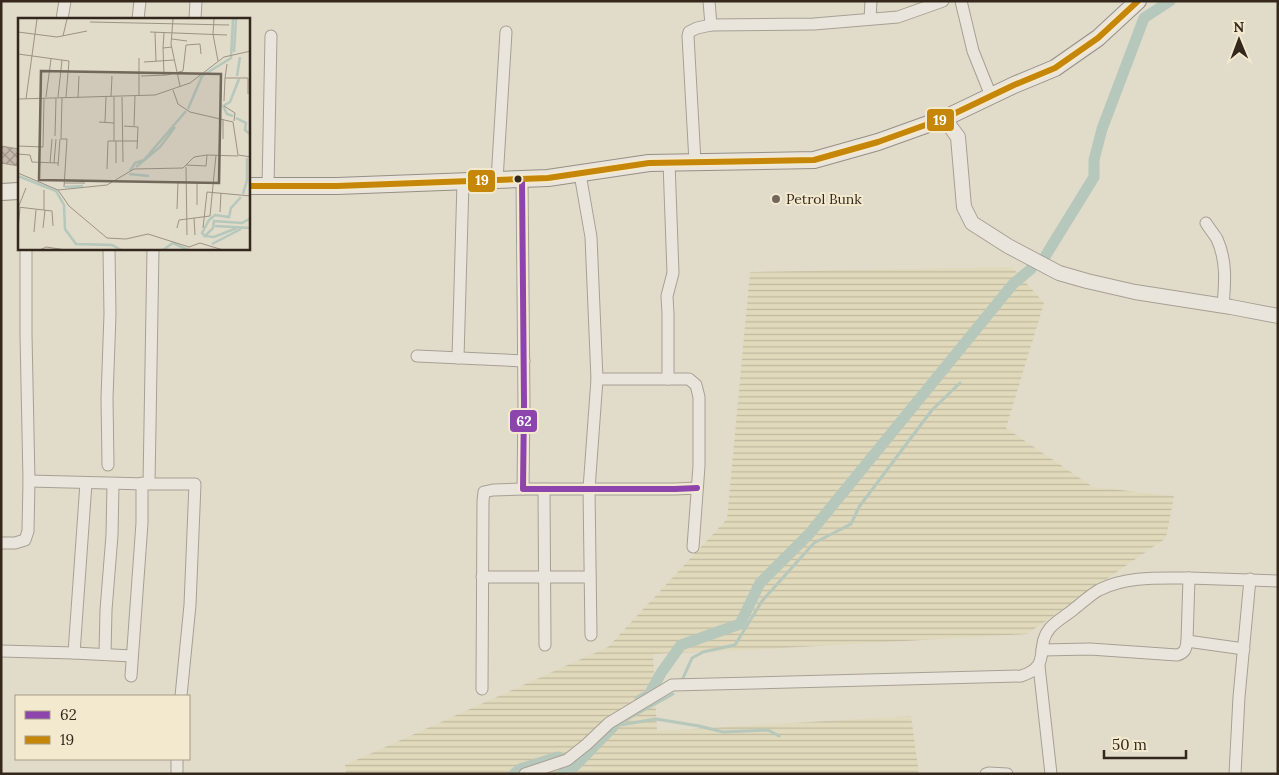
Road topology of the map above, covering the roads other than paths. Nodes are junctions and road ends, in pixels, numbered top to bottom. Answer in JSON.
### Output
{"nodes":[{"id":1,"x":65,"y":1,"type":"edge"},
{"id":2,"x":140,"y":1,"type":"edge"},
{"id":3,"x":196,"y":1,"type":"edge"},
{"id":4,"x":709,"y":1,"type":"edge"},
{"id":5,"x":871,"y":1,"type":"edge"},
{"id":6,"x":943,"y":1,"type":"edge"},
{"id":7,"x":961,"y":1,"type":"edge"},
{"id":8,"x":1138,"y":1,"type":"edge"},
{"id":9,"x":62,"y":18,"type":"edge"},
{"id":10,"x":138,"y":18,"type":"edge"},
{"id":11,"x":195,"y":18,"type":"edge"},
{"id":12,"x":870,"y":19,"type":"junction"},
{"id":13,"x":711,"y":25,"type":"junction"},
{"id":14,"x":506,"y":32,"type":"dead end"},
{"id":15,"x":271,"y":36,"type":"dead end"},
{"id":16,"x":991,"y":96,"type":"junction"},
{"id":17,"x":940,"y":120,"type":"junction"},
{"id":18,"x":669,"y":162,"type":"junction"},
{"id":19,"x":695,"y":162,"type":"junction"},
{"id":20,"x":580,"y":174,"type":"junction"},
{"id":21,"x":498,"y":180,"type":"junction"},
{"id":22,"x":522,"y":180,"type":"junction"},
{"id":23,"x":463,"y":182,"type":"junction"},
{"id":24,"x":250,"y":186,"type":"edge"},
{"id":25,"x":268,"y":186,"type":"junction"},
{"id":26,"x":18,"y":190,"type":"edge"},
{"id":27,"x":1,"y":192,"type":"edge"},
{"id":28,"x":1206,"y":223,"type":"dead end"},
{"id":29,"x":26,"y":250,"type":"edge"},
{"id":30,"x":109,"y":250,"type":"edge"},
{"id":31,"x":153,"y":250,"type":"edge"},
{"id":32,"x":1223,"y":306,"type":"junction"},
{"id":33,"x":1278,"y":316,"type":"edge"},
{"id":34,"x":416,"y":356,"type":"dead end"},
{"id":35,"x":458,"y":358,"type":"junction"},
{"id":36,"x":524,"y":361,"type":"junction"},
{"id":37,"x":668,"y":378,"type":"junction"},
{"id":38,"x":597,"y":379,"type":"junction"},
{"id":39,"x":108,"y":465,"type":"dead end"},
{"id":40,"x":29,"y":481,"type":"junction"},
{"id":41,"x":86,"y":483,"type":"junction"},
{"id":42,"x":145,"y":483,"type":"junction"},
{"id":43,"x":113,"y":484,"type":"junction"},
{"id":44,"x":697,"y":488,"type":"junction"},
{"id":45,"x":523,"y":489,"type":"junction"},
{"id":46,"x":544,"y":489,"type":"junction"},
{"id":47,"x":590,"y":489,"type":"junction"},
{"id":48,"x":1,"y":543,"type":"edge"},
{"id":49,"x":693,"y":547,"type":"dead end"},
{"id":50,"x":482,"y":577,"type":"junction"},
{"id":51,"x":544,"y":577,"type":"junction"},
{"id":52,"x":590,"y":577,"type":"junction"},
{"id":53,"x":1189,"y":578,"type":"junction"},
{"id":54,"x":1250,"y":579,"type":"junction"},
{"id":55,"x":1278,"y":581,"type":"edge"},
{"id":56,"x":591,"y":635,"type":"dead end"},
{"id":57,"x":1187,"y":641,"type":"junction"},
{"id":58,"x":545,"y":645,"type":"dead end"},
{"id":59,"x":1244,"y":649,"type":"junction"},
{"id":60,"x":1042,"y":650,"type":"junction"},
{"id":61,"x":1,"y":651,"type":"edge"},
{"id":62,"x":74,"y":653,"type":"junction"},
{"id":63,"x":105,"y":654,"type":"junction"},
{"id":64,"x":132,"y":656,"type":"junction"},
{"id":65,"x":1039,"y":666,"type":"junction"},
{"id":66,"x":131,"y":676,"type":"dead end"},
{"id":67,"x":482,"y":689,"type":"dead end"},
{"id":68,"x":181,"y":695,"type":"edge"},
{"id":69,"x":177,"y":760,"type":"edge"},
{"id":70,"x":177,"y":774,"type":"edge"},
{"id":71,"x":525,"y":774,"type":"edge"},
{"id":72,"x":986,"y":774,"type":"edge"},
{"id":73,"x":1007,"y":774,"type":"edge"},
{"id":74,"x":1051,"y":774,"type":"edge"},
{"id":75,"x":1236,"y":774,"type":"edge"}],
"edges":[{"from":1,"to":9,"type":"street"},
{"from":2,"to":10,"type":"street"},
{"from":3,"to":11,"type":"street"},
{"from":4,"to":13,"type":"street"},
{"from":5,"to":12,"type":"street"},
{"from":6,"to":12,"type":"street"},
{"from":7,"to":16,"type":"street"},
{"from":8,"to":16,"type":"main road"},
{"from":12,"to":13,"type":"street"},
{"from":13,"to":19,"type":"street"},
{"from":14,"to":21,"type":"street"},
{"from":15,"to":25,"type":"street"},
{"from":16,"to":17,"type":"main road"},
{"from":17,"to":19,"type":"main road"},
{"from":17,"to":32,"type":"street"},
{"from":18,"to":19,"type":"main road"},
{"from":18,"to":20,"type":"main road"},
{"from":18,"to":37,"type":"street"},
{"from":20,"to":22,"type":"main road"},
{"from":20,"to":38,"type":"street"},
{"from":21,"to":22,"type":"main road"},
{"from":21,"to":23,"type":"main road"},
{"from":22,"to":36,"type":"street"},
{"from":23,"to":25,"type":"main road"},
{"from":23,"to":35,"type":"street"},
{"from":24,"to":25,"type":"main road"},
{"from":26,"to":27,"type":"main road"},
{"from":28,"to":32,"type":"street"},
{"from":29,"to":40,"type":"street"},
{"from":30,"to":39,"type":"street"},
{"from":31,"to":42,"type":"street"},
{"from":32,"to":33,"type":"street"},
{"from":34,"to":35,"type":"street"},
{"from":35,"to":36,"type":"street"},
{"from":36,"to":45,"type":"street"},
{"from":37,"to":38,"type":"street"},
{"from":37,"to":44,"type":"street"},
{"from":38,"to":47,"type":"street"},
{"from":40,"to":41,"type":"street"},
{"from":40,"to":48,"type":"street"},
{"from":41,"to":43,"type":"street"},
{"from":41,"to":62,"type":"street"},
{"from":42,"to":43,"type":"street"},
{"from":42,"to":64,"type":"street"},
{"from":42,"to":68,"type":"street"},
{"from":43,"to":63,"type":"street"},
{"from":44,"to":47,"type":"street"},
{"from":44,"to":49,"type":"street"},
{"from":45,"to":46,"type":"street"},
{"from":45,"to":50,"type":"street"},
{"from":46,"to":47,"type":"street"},
{"from":46,"to":51,"type":"street"},
{"from":47,"to":52,"type":"street"},
{"from":50,"to":51,"type":"street"},
{"from":50,"to":67,"type":"street"},
{"from":51,"to":52,"type":"street"},
{"from":51,"to":58,"type":"street"},
{"from":52,"to":56,"type":"street"},
{"from":53,"to":54,"type":"street"},
{"from":53,"to":57,"type":"street"},
{"from":53,"to":60,"type":"street"},
{"from":54,"to":55,"type":"street"},
{"from":54,"to":59,"type":"street"},
{"from":57,"to":59,"type":"street"},
{"from":57,"to":60,"type":"street"},
{"from":59,"to":75,"type":"street"},
{"from":60,"to":65,"type":"street"},
{"from":61,"to":62,"type":"street"},
{"from":62,"to":63,"type":"street"},
{"from":63,"to":64,"type":"street"},
{"from":64,"to":66,"type":"street"},
{"from":65,"to":71,"type":"street"},
{"from":65,"to":74,"type":"street"},
{"from":69,"to":70,"type":"street"},
{"from":72,"to":73,"type":"street"}]}
